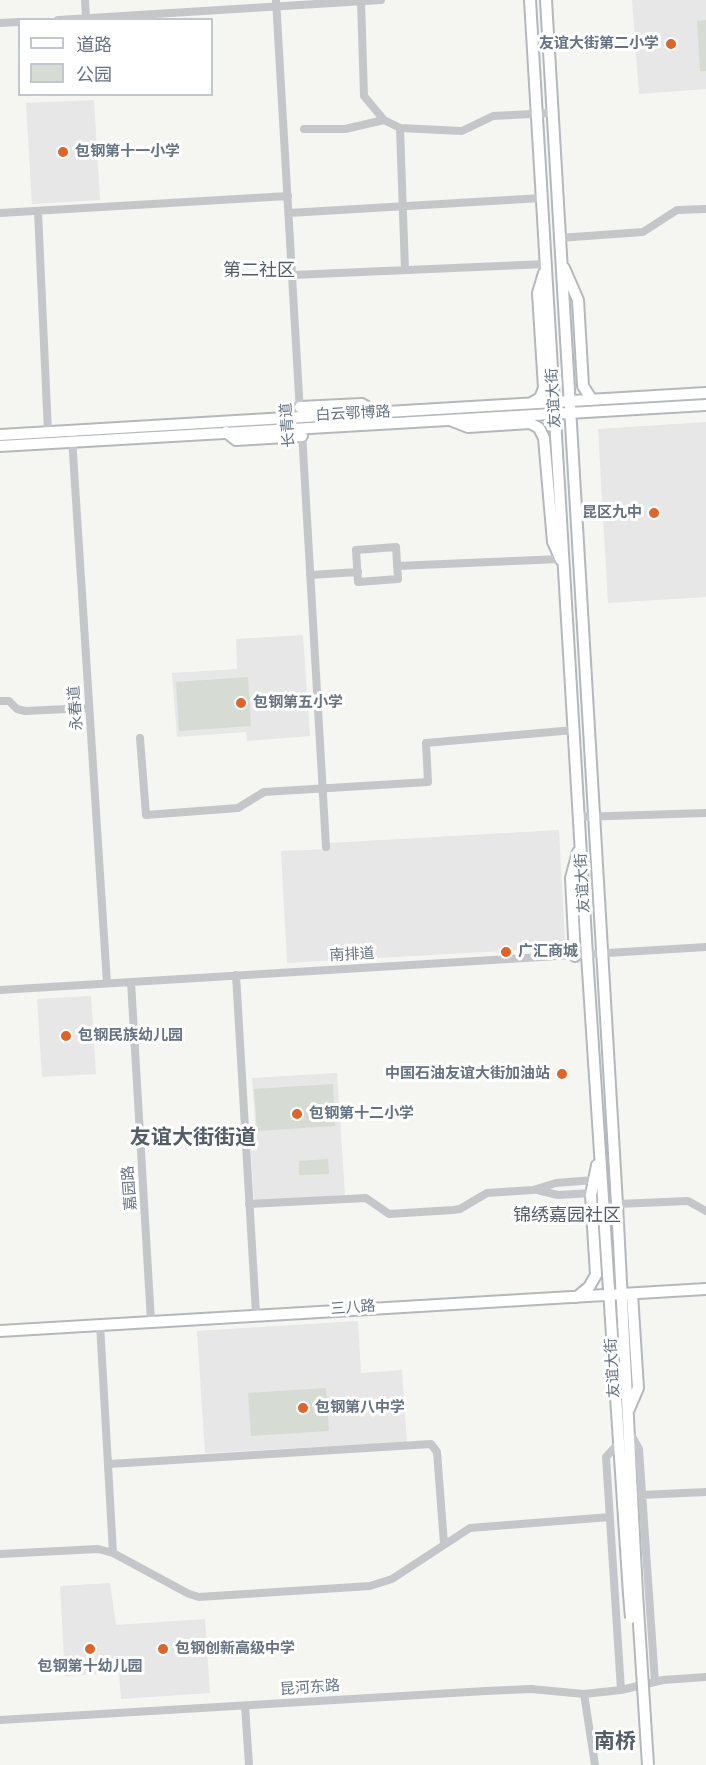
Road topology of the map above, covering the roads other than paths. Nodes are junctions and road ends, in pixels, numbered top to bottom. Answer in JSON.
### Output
{"nodes":[{"id":1,"x":85,"y":0,"type":"edge"},
{"id":2,"x":381,"y":0,"type":"edge"},
{"id":3,"x":530,"y":0,"type":"edge"},
{"id":4,"x":546,"y":0,"type":"edge"},
{"id":5,"x":361,"y":1,"type":"edge"},
{"id":6,"x":277,"y":3,"type":"edge"},
{"id":7,"x":86,"y":18,"type":"joint"},
{"id":8,"x":18,"y":22,"type":"edge"},
{"id":9,"x":0,"y":23,"type":"edge"},
{"id":10,"x":552,"y":113,"type":"junction"},
{"id":11,"x":537,"y":114,"type":"junction"},
{"id":12,"x":384,"y":120,"type":"junction"},
{"id":13,"x":400,"y":128,"type":"junction"},
{"id":14,"x":304,"y":129,"type":"dead end"},
{"id":15,"x":288,"y":196,"type":"junction"},
{"id":16,"x":542,"y":198,"type":"junction"},
{"id":17,"x":403,"y":206,"type":"junction"},
{"id":18,"x":706,"y":209,"type":"edge"},
{"id":19,"x":38,"y":211,"type":"junction"},
{"id":20,"x":0,"y":213,"type":"edge"},
{"id":21,"x":289,"y":213,"type":"junction"},
{"id":22,"x":560,"y":238,"type":"junction"},
{"id":23,"x":561,"y":263,"type":"junction"},
{"id":24,"x":546,"y":264,"type":"junction"},
{"id":25,"x":405,"y":270,"type":"junction"},
{"id":26,"x":293,"y":274,"type":"junction"},
{"id":27,"x":706,"y":393,"type":"edge"},
{"id":28,"x":592,"y":400,"type":"junction"},
{"id":29,"x":530,"y":403,"type":"junction"},
{"id":30,"x":706,"y":405,"type":"edge"},
{"id":31,"x":555,"y":407,"type":"junction"},
{"id":32,"x":568,"y":407,"type":"junction"},
{"id":33,"x":449,"y":419,"type":"junction"},
{"id":34,"x":301,"y":422,"type":"junction"},
{"id":35,"x":48,"y":433,"type":"junction"},
{"id":36,"x":0,"y":435,"type":"edge"},
{"id":37,"x":72,"y":436,"type":"junction"},
{"id":38,"x":0,"y":446,"type":"edge"},
{"id":39,"x":562,"y":564,"type":"junction"},
{"id":40,"x":397,"y":566,"type":"junction"},
{"id":41,"x":358,"y":572,"type":"junction"},
{"id":42,"x":310,"y":575,"type":"junction"},
{"id":43,"x":0,"y":701,"type":"edge"},
{"id":44,"x":89,"y":708,"type":"junction"},
{"id":45,"x":574,"y":730,"type":"junction"},
{"id":46,"x":140,"y":738,"type":"dead end"},
{"id":47,"x":323,"y":789,"type":"junction"},
{"id":48,"x":706,"y":813,"type":"edge"},
{"id":49,"x":579,"y":817,"type":"junction"},
{"id":50,"x":592,"y":817,"type":"junction"},
{"id":51,"x":326,"y":848,"type":"dead end"},
{"id":52,"x":706,"y":947,"type":"edge"},
{"id":53,"x":600,"y":954,"type":"junction"},
{"id":54,"x":581,"y":955,"type":"junction"},
{"id":55,"x":236,"y":975,"type":"junction"},
{"id":56,"x":130,"y":982,"type":"junction"},
{"id":57,"x":106,"y":983,"type":"junction"},
{"id":58,"x":0,"y":988,"type":"edge"},
{"id":59,"x":600,"y":1153,"type":"junction"},
{"id":60,"x":594,"y":1180,"type":"junction"},
{"id":61,"x":533,"y":1190,"type":"junction"},
{"id":62,"x":592,"y":1193,"type":"junction"},
{"id":63,"x":249,"y":1204,"type":"junction"},
{"id":64,"x":617,"y":1204,"type":"junction"},
{"id":65,"x":706,"y":1211,"type":"edge"},
{"id":66,"x":706,"y":1289,"type":"edge"},
{"id":67,"x":626,"y":1294,"type":"junction"},
{"id":68,"x":609,"y":1296,"type":"junction"},
{"id":69,"x":575,"y":1298,"type":"junction"},
{"id":70,"x":256,"y":1314,"type":"junction"},
{"id":71,"x":152,"y":1321,"type":"junction"},
{"id":72,"x":100,"y":1324,"type":"junction"},
{"id":73,"x":0,"y":1330,"type":"edge"},
{"id":74,"x":629,"y":1431,"type":"junction"},
{"id":75,"x":618,"y":1444,"type":"junction"},
{"id":76,"x":110,"y":1464,"type":"junction"},
{"id":77,"x":706,"y":1492,"type":"edge"},
{"id":78,"x":641,"y":1495,"type":"junction"},
{"id":79,"x":610,"y":1518,"type":"junction"},
{"id":80,"x":444,"y":1545,"type":"junction"},
{"id":81,"x":113,"y":1553,"type":"junction"},
{"id":82,"x":0,"y":1554,"type":"edge"},
{"id":83,"x":633,"y":1594,"type":"junction"},
{"id":84,"x":706,"y":1677,"type":"edge"},
{"id":85,"x":655,"y":1682,"type":"junction"},
{"id":86,"x":621,"y":1690,"type":"junction"},
{"id":87,"x":584,"y":1694,"type":"junction"},
{"id":88,"x":245,"y":1706,"type":"junction"},
{"id":89,"x":0,"y":1720,"type":"edge"},
{"id":90,"x":249,"y":1765,"type":"edge"},
{"id":91,"x":595,"y":1765,"type":"edge"},
{"id":92,"x":641,"y":1765,"type":"edge"},
{"id":93,"x":648,"y":1765,"type":"edge"}],
"edges":[{"from":1,"to":7,"type":"street"},
{"from":2,"to":5,"type":"street"},
{"from":3,"to":11,"type":"main road","name":"友谊大街"},
{"from":4,"to":10,"type":"main road","name":"友谊大街"},
{"from":5,"to":6,"type":"street"},
{"from":5,"to":12,"type":"street"},
{"from":6,"to":7,"type":"street"},
{"from":6,"to":15,"type":"street","name":"长青道"},
{"from":8,"to":9,"type":"street"},
{"from":10,"to":11,"type":"street"},
{"from":10,"to":22,"type":"main road","name":"友谊大街"},
{"from":11,"to":13,"type":"street"},
{"from":11,"to":16,"type":"main road","name":"友谊大街"},
{"from":12,"to":13,"type":"street"},
{"from":12,"to":14,"type":"street"},
{"from":13,"to":17,"type":"street"},
{"from":15,"to":19,"type":"street"},
{"from":15,"to":21,"type":"street","name":"长青道"},
{"from":16,"to":17,"type":"street"},
{"from":16,"to":24,"type":"main road","name":"友谊大街"},
{"from":17,"to":21,"type":"street"},
{"from":17,"to":25,"type":"street"},
{"from":18,"to":22,"type":"street"},
{"from":19,"to":20,"type":"street"},
{"from":19,"to":35,"type":"street"},
{"from":21,"to":26,"type":"street","name":"长青道"},
{"from":22,"to":23,"type":"main road","name":"友谊大街"},
{"from":23,"to":28,"type":"main road"},
{"from":23,"to":32,"type":"main road","name":"友谊大街"},
{"from":24,"to":25,"type":"street"},
{"from":24,"to":29,"type":"main road"},
{"from":24,"to":31,"type":"main road","name":"友谊大街"},
{"from":25,"to":26,"type":"street"},
{"from":26,"to":34,"type":"street","name":"长青道"},
{"from":27,"to":28,"type":"main road","name":"白云鄂博路"},
{"from":28,"to":32,"type":"main road","name":"白云鄂博路"},
{"from":29,"to":31,"type":"main road","name":"白云鄂博路"},
{"from":29,"to":34,"type":"main road","name":"白云鄂博路"},
{"from":30,"to":32,"type":"main road","name":"白云鄂博路"},
{"from":31,"to":32,"type":"main road","name":"白云鄂博路"},
{"from":31,"to":33,"type":"main road","name":"白云鄂博路"},
{"from":31,"to":39,"type":"main road","name":"友谊大街"},
{"from":32,"to":50,"type":"main road","name":"友谊大街"},
{"from":33,"to":34,"type":"main road","name":"白云鄂博路"},
{"from":33,"to":39,"type":"main road"},
{"from":34,"to":37,"type":"main road","name":"白云鄂博路"},
{"from":34,"to":37,"type":"main road","name":"白云鄂博路"},
{"from":34,"to":42,"type":"street","name":"长青道"},
{"from":35,"to":36,"type":"main road","name":"白云鄂博路"},
{"from":35,"to":37,"type":"main road","name":"白云鄂博路"},
{"from":37,"to":38,"type":"main road","name":"白云鄂博路"},
{"from":37,"to":44,"type":"street","name":"永春道"},
{"from":39,"to":40,"type":"street"},
{"from":39,"to":45,"type":"main road","name":"友谊大街"},
{"from":40,"to":41,"type":"street"},
{"from":40,"to":41,"type":"street"},
{"from":41,"to":42,"type":"street"},
{"from":42,"to":47,"type":"street","name":"长青道"},
{"from":43,"to":44,"type":"street"},
{"from":44,"to":57,"type":"street","name":"永春道"},
{"from":45,"to":47,"type":"street"},
{"from":45,"to":49,"type":"main road","name":"友谊大街"},
{"from":46,"to":47,"type":"street"},
{"from":47,"to":51,"type":"street","name":"长青道"},
{"from":48,"to":50,"type":"street"},
{"from":49,"to":50,"type":"street"},
{"from":49,"to":54,"type":"main road","name":"友谊大街"},
{"from":50,"to":53,"type":"main road","name":"友谊大街"},
{"from":52,"to":53,"type":"street","name":"南排道"},
{"from":53,"to":54,"type":"street","name":"南排道"},
{"from":53,"to":64,"type":"main road","name":"友谊大街"},
{"from":54,"to":55,"type":"street","name":"南排道"},
{"from":54,"to":59,"type":"main road","name":"友谊大街"},
{"from":55,"to":56,"type":"street","name":"南排道"},
{"from":55,"to":63,"type":"street"},
{"from":56,"to":57,"type":"street","name":"南排道"},
{"from":56,"to":71,"type":"street","name":"嘉园路"},
{"from":57,"to":58,"type":"street","name":"南排道"},
{"from":59,"to":60,"type":"main road"},
{"from":59,"to":68,"type":"main road","name":"友谊大街"},
{"from":60,"to":61,"type":"street"},
{"from":60,"to":62,"type":"main road"},
{"from":61,"to":62,"type":"street"},
{"from":61,"to":63,"type":"street"},
{"from":62,"to":69,"type":"main road"},
{"from":63,"to":70,"type":"street"},
{"from":64,"to":65,"type":"street"},
{"from":64,"to":67,"type":"main road","name":"友谊大街"},
{"from":66,"to":67,"type":"main road","name":"三八路"},
{"from":67,"to":68,"type":"main road","name":"三八路"},
{"from":67,"to":74,"type":"main road","name":"友谊大街"},
{"from":68,"to":69,"type":"main road","name":"三八路"},
{"from":68,"to":75,"type":"main road","name":"友谊大街"},
{"from":69,"to":70,"type":"main road","name":"三八路"},
{"from":70,"to":71,"type":"main road","name":"三八路"},
{"from":71,"to":72,"type":"main road","name":"三八路"},
{"from":72,"to":73,"type":"main road","name":"三八路"},
{"from":72,"to":76,"type":"street"},
{"from":74,"to":78,"type":"street"},
{"from":74,"to":83,"type":"main road","name":"友谊大街"},
{"from":75,"to":79,"type":"street"},
{"from":75,"to":83,"type":"main road","name":"友谊大街"},
{"from":76,"to":80,"type":"street"},
{"from":76,"to":81,"type":"street"},
{"from":77,"to":78,"type":"street"},
{"from":78,"to":85,"type":"street"},
{"from":79,"to":80,"type":"street"},
{"from":79,"to":86,"type":"street"},
{"from":80,"to":81,"type":"street"},
{"from":81,"to":82,"type":"street"},
{"from":83,"to":92,"type":"main road","name":"友谊大街","bridge":true},
{"from":83,"to":93,"type":"main road","name":"友谊大街","bridge":true},
{"from":84,"to":85,"type":"street","name":"昆河东路"},
{"from":85,"to":86,"type":"street","name":"昆河东路"},
{"from":86,"to":87,"type":"street","name":"昆河东路"},
{"from":87,"to":88,"type":"street","name":"昆河东路"},
{"from":87,"to":91,"type":"street"},
{"from":88,"to":89,"type":"street","name":"昆河东路"},
{"from":88,"to":90,"type":"street"}]}
